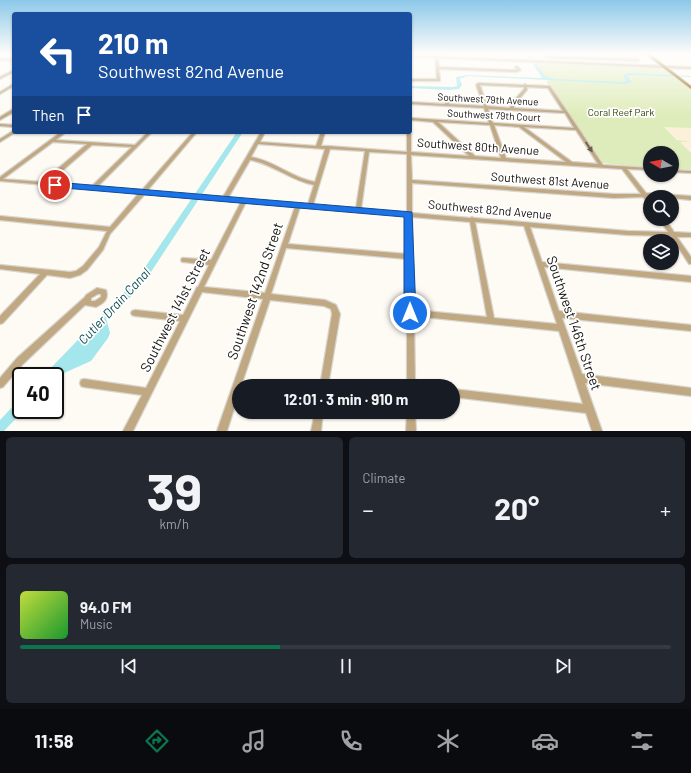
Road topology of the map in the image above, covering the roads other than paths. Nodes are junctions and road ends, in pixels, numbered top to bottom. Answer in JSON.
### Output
{"nodes":[{"id":1,"x":439,"y":74,"type":"edge"},
{"id":2,"x":673,"y":74,"type":"edge"},
{"id":3,"x":412,"y":80,"type":"edge"},
{"id":4,"x":685,"y":83,"type":"junction"},
{"id":5,"x":691,"y":83,"type":"edge"},
{"id":6,"x":525,"y":86,"type":"junction"},
{"id":7,"x":0,"y":87,"type":"edge"},
{"id":8,"x":12,"y":87,"type":"edge"},
{"id":9,"x":12,"y":87,"type":"edge"},
{"id":10,"x":691,"y":88,"type":"edge"},
{"id":11,"x":0,"y":93,"type":"edge"},
{"id":12,"x":446,"y":96,"type":"dead end"},
{"id":13,"x":412,"y":103,"type":"edge"},
{"id":14,"x":447,"y":105,"type":"junction"},
{"id":15,"x":486,"y":107,"type":"junction"},
{"id":16,"x":512,"y":109,"type":"junction"},
{"id":17,"x":12,"y":111,"type":"edge"},
{"id":18,"x":566,"y":112,"type":"junction"},
{"id":19,"x":0,"y":119,"type":"edge"},
{"id":20,"x":412,"y":119,"type":"edge"},
{"id":21,"x":434,"y":120,"type":"junction"},
{"id":22,"x":491,"y":124,"type":"junction"},
{"id":23,"x":0,"y":125,"type":"edge"},
{"id":24,"x":519,"y":125,"type":"junction"},
{"id":25,"x":12,"y":126,"type":"edge"},
{"id":26,"x":577,"y":129,"type":"junction"},
{"id":27,"x":12,"y":133,"type":"edge"},
{"id":28,"x":61,"y":134,"type":"edge"},
{"id":29,"x":148,"y":134,"type":"edge"},
{"id":30,"x":193,"y":134,"type":"edge"},
{"id":31,"x":262,"y":134,"type":"edge"},
{"id":32,"x":321,"y":134,"type":"edge"},
{"id":33,"x":409,"y":134,"type":"edge"},
{"id":34,"x":52,"y":140,"type":"junction"},
{"id":35,"x":0,"y":141,"type":"edge"},
{"id":36,"x":92,"y":143,"type":"junction"},
{"id":37,"x":257,"y":143,"type":"junction"},
{"id":38,"x":135,"y":146,"type":"junction"},
{"id":39,"x":318,"y":147,"type":"junction"},
{"id":40,"x":328,"y":147,"type":"junction"},
{"id":41,"x":367,"y":150,"type":"junction"},
{"id":42,"x":409,"y":153,"type":"junction"},
{"id":43,"x":473,"y":157,"type":"junction"},
{"id":44,"x":248,"y":158,"type":"junction"},
{"id":45,"x":504,"y":159,"type":"junction"},
{"id":46,"x":570,"y":163,"type":"junction"},
{"id":47,"x":602,"y":166,"type":"junction"},
{"id":48,"x":624,"y":168,"type":"junction"},
{"id":49,"x":643,"y":169,"type":"edge"},
{"id":50,"x":679,"y":171,"type":"edge"},
{"id":51,"x":691,"y":172,"type":"edge"},
{"id":52,"x":0,"y":180,"type":"edge"},
{"id":53,"x":409,"y":181,"type":"junction"},
{"id":54,"x":43,"y":184,"type":"junction"},
{"id":55,"x":317,"y":184,"type":"junction"},
{"id":56,"x":93,"y":188,"type":"junction"},
{"id":57,"x":142,"y":192,"type":"junction"},
{"id":58,"x":643,"y":192,"type":"edge"},
{"id":59,"x":643,"y":195,"type":"edge"},
{"id":60,"x":679,"y":197,"type":"edge"},
{"id":61,"x":691,"y":198,"type":"edge"},
{"id":62,"x":224,"y":199,"type":"junction"},
{"id":63,"x":245,"y":200,"type":"junction"},
{"id":64,"x":298,"y":205,"type":"junction"},
{"id":65,"x":310,"y":206,"type":"junction"},
{"id":66,"x":358,"y":210,"type":"junction"},
{"id":67,"x":408,"y":214,"type":"junction"},
{"id":68,"x":0,"y":218,"type":"edge"},
{"id":69,"x":472,"y":219,"type":"junction"},
{"id":70,"x":526,"y":224,"type":"junction"},
{"id":71,"x":111,"y":228,"type":"junction"},
{"id":72,"x":648,"y":234,"type":"edge"},
{"id":73,"x":691,"y":235,"type":"edge"},
{"id":74,"x":679,"y":236,"type":"edge"},
{"id":75,"x":679,"y":245,"type":"edge"},
{"id":76,"x":284,"y":246,"type":"junction"},
{"id":77,"x":409,"y":257,"type":"junction"},
{"id":78,"x":184,"y":260,"type":"dead end"},
{"id":79,"x":691,"y":262,"type":"edge"},
{"id":80,"x":213,"y":263,"type":"junction"},
{"id":81,"x":540,"y":264,"type":"junction"},
{"id":82,"x":0,"y":267,"type":"edge"},
{"id":83,"x":46,"y":272,"type":"junction"},
{"id":84,"x":691,"y":279,"type":"edge"},
{"id":85,"x":200,"y":289,"type":"junction"},
{"id":86,"x":267,"y":297,"type":"junction"},
{"id":87,"x":87,"y":299,"type":"dead end"},
{"id":88,"x":135,"y":313,"type":"dead end"},
{"id":89,"x":410,"y":313,"type":"junction"},
{"id":90,"x":557,"y":314,"type":"junction"},
{"id":91,"x":185,"y":318,"type":"junction"},
{"id":92,"x":0,"y":321,"type":"edge"},
{"id":93,"x":491,"y":321,"type":"junction"},
{"id":94,"x":562,"y":328,"type":"junction"},
{"id":95,"x":691,"y":328,"type":"edge"},
{"id":96,"x":579,"y":378,"type":"junction"},
{"id":97,"x":325,"y":379,"type":"edge"},
{"id":98,"x":411,"y":379,"type":"edge"},
{"id":99,"x":84,"y":383,"type":"dead end"},
{"id":100,"x":0,"y":384,"type":"edge"},
{"id":101,"x":148,"y":392,"type":"junction"},
{"id":102,"x":691,"y":392,"type":"edge"},
{"id":103,"x":460,"y":394,"type":"edge"},
{"id":104,"x":590,"y":409,"type":"junction"},
{"id":105,"x":318,"y":419,"type":"edge"},
{"id":106,"x":411,"y":419,"type":"edge"},
{"id":107,"x":128,"y":431,"type":"edge"},
{"id":108,"x":222,"y":431,"type":"edge"},
{"id":109,"x":316,"y":431,"type":"edge"},
{"id":110,"x":412,"y":431,"type":"edge"},
{"id":111,"x":597,"y":431,"type":"edge"}],
"edges":[{"from":1,"to":3,"type":"street"},
{"from":2,"to":4,"type":"main road"},
{"from":4,"to":5,"type":"street"},
{"from":4,"to":10,"type":"main road"},
{"from":6,"to":15,"type":"street"},
{"from":6,"to":16,"type":"street"},
{"from":6,"to":18,"type":"street"},
{"from":7,"to":8,"type":"street"},
{"from":9,"to":11,"type":"street"},
{"from":12,"to":14,"type":"street"},
{"from":13,"to":14,"type":"street","name":"Southwest 79th Avenue"},
{"from":14,"to":15,"type":"street","name":"Southwest 79th Avenue"},
{"from":15,"to":16,"type":"street","name":"Southwest 79th Avenue"},
{"from":15,"to":22,"type":"street"},
{"from":16,"to":18,"type":"street","name":"Southwest 79th Avenue"},
{"from":17,"to":19,"type":"street"},
{"from":18,"to":26,"type":"street"},
{"from":20,"to":21,"type":"street","name":"Southwest 79th Court"},
{"from":21,"to":22,"type":"street","name":"Southwest 79th Court"},
{"from":21,"to":43,"type":"street"},
{"from":22,"to":24,"type":"street","name":"Southwest 79th Court"},
{"from":22,"to":45,"type":"street"},
{"from":23,"to":25,"type":"street"},
{"from":24,"to":26,"type":"street","name":"Southwest 79th Court"},
{"from":24,"to":46,"type":"street"},
{"from":26,"to":47,"type":"street","one_way":true},
{"from":27,"to":35,"type":"street"},
{"from":28,"to":34,"type":"street"},
{"from":29,"to":38,"type":"street"},
{"from":30,"to":57,"type":"street"},
{"from":31,"to":37,"type":"street"},
{"from":32,"to":39,"type":"street"},
{"from":33,"to":42,"type":"street"},
{"from":34,"to":36,"type":"street"},
{"from":34,"to":52,"type":"street"},
{"from":36,"to":38,"type":"street"},
{"from":36,"to":54,"type":"street"},
{"from":37,"to":39,"type":"street","name":"Southwest 80th Avenue"},
{"from":37,"to":44,"type":"street"},
{"from":38,"to":56,"type":"street"},
{"from":39,"to":40,"type":"street","name":"Southwest 80th Avenue"},
{"from":40,"to":41,"type":"street","name":"Southwest 80th Avenue"},
{"from":40,"to":55,"type":"street"},
{"from":41,"to":42,"type":"street","name":"Southwest 80th Avenue"},
{"from":41,"to":66,"type":"street"},
{"from":42,"to":43,"type":"street","name":"Southwest 80th Avenue"},
{"from":42,"to":53,"type":"street"},
{"from":43,"to":45,"type":"street","name":"Southwest 80th Avenue"},
{"from":44,"to":55,"type":"street"},
{"from":44,"to":62,"type":"street"},
{"from":45,"to":46,"type":"street","name":"Southwest 80th Avenue"},
{"from":46,"to":47,"type":"street","name":"Southwest 80th Avenue"},
{"from":47,"to":48,"type":"street","name":"Southwest 80th Avenue"},
{"from":48,"to":49,"type":"street","name":"Southwest 80th Avenue"},
{"from":48,"to":58,"type":"street"},
{"from":50,"to":51,"type":"street"},
{"from":52,"to":54,"type":"street","name":"Southwest 82nd Avenue"},
{"from":53,"to":59,"type":"street","name":"Southwest 81st Avenue"},
{"from":53,"to":67,"type":"street"},
{"from":54,"to":56,"type":"street","name":"Southwest 82nd Avenue"},
{"from":55,"to":65,"type":"street"},
{"from":56,"to":57,"type":"street","name":"Southwest 82nd Avenue"},
{"from":57,"to":62,"type":"street","name":"Southwest 82nd Avenue"},
{"from":57,"to":71,"type":"street"},
{"from":60,"to":61,"type":"street","name":"Southwest 81st Avenue"},
{"from":62,"to":63,"type":"street","name":"Southwest 82nd Avenue"},
{"from":63,"to":64,"type":"street","name":"Southwest 82nd Avenue"},
{"from":63,"to":80,"type":"street","name":"Southwest 141st Street"},
{"from":64,"to":65,"type":"street","name":"Southwest 82nd Avenue"},
{"from":64,"to":76,"type":"street","name":"Southwest 142nd Street"},
{"from":65,"to":66,"type":"street","name":"Southwest 82nd Avenue"},
{"from":66,"to":67,"type":"street","name":"Southwest 82nd Avenue"},
{"from":67,"to":69,"type":"street","name":"Southwest 82nd Avenue"},
{"from":67,"to":77,"type":"street"},
{"from":68,"to":71,"type":"street"},
{"from":69,"to":70,"type":"street","name":"Southwest 82nd Avenue"},
{"from":69,"to":93,"type":"street"},
{"from":70,"to":72,"type":"street","name":"Southwest 82nd Avenue"},
{"from":70,"to":81,"type":"street","name":"Southwest 146th Street"},
{"from":71,"to":83,"type":"street"},
{"from":73,"to":74,"type":"street","name":"Southwest 82nd Avenue"},
{"from":75,"to":79,"type":"street"},
{"from":76,"to":77,"type":"street"},
{"from":76,"to":86,"type":"street","name":"Southwest 142nd Street"},
{"from":77,"to":89,"type":"street"},
{"from":78,"to":80,"type":"street"},
{"from":80,"to":85,"type":"street","name":"Southwest 141st Street"},
{"from":81,"to":84,"type":"street"},
{"from":81,"to":90,"type":"street","name":"Southwest 146th Street"},
{"from":82,"to":83,"type":"street"},
{"from":83,"to":92,"type":"street"},
{"from":85,"to":86,"type":"street"},
{"from":85,"to":91,"type":"street","name":"Southwest 141st Street"},
{"from":86,"to":97,"type":"street"},
{"from":86,"to":108,"type":"street","name":"Southwest 142nd Street"},
{"from":87,"to":100,"type":"street"},
{"from":88,"to":91,"type":"street"},
{"from":89,"to":93,"type":"street"},
{"from":89,"to":98,"type":"street"},
{"from":90,"to":94,"type":"street","name":"Southwest 146th Street"},
{"from":90,"to":95,"type":"street"},
{"from":91,"to":101,"type":"street","name":"Southwest 141st Street"},
{"from":93,"to":94,"type":"street"},
{"from":94,"to":96,"type":"street","name":"Southwest 146th Street"},
{"from":96,"to":102,"type":"street"},
{"from":96,"to":104,"type":"street","name":"Southwest 146th Street"},
{"from":99,"to":101,"type":"street"},
{"from":101,"to":107,"type":"street","name":"Southwest 141st Street"},
{"from":103,"to":104,"type":"street"},
{"from":104,"to":111,"type":"street","name":"Southwest 146th Street"},
{"from":105,"to":109,"type":"street"},
{"from":106,"to":110,"type":"street"}]}
